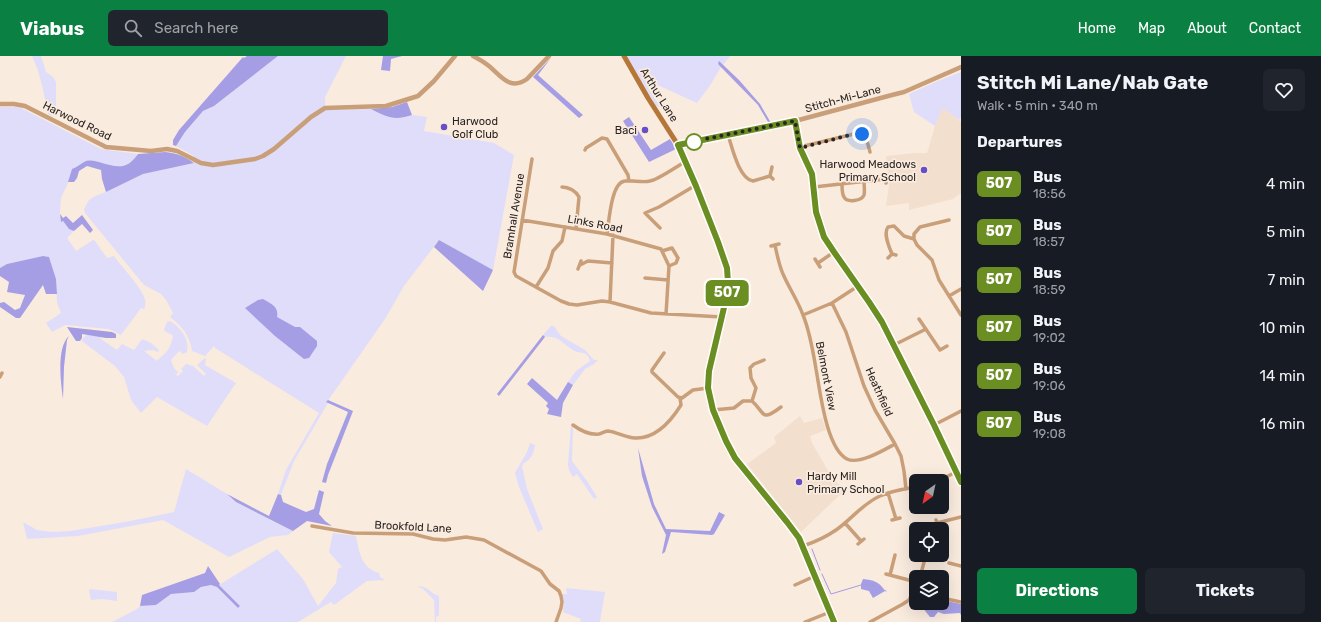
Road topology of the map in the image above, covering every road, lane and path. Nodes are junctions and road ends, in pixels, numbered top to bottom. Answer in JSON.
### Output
{"nodes":[{"id":1,"x":455,"y":56,"type":"edge"},
{"id":2,"x":473,"y":56,"type":"edge"},
{"id":3,"x":549,"y":56,"type":"edge"},
{"id":4,"x":624,"y":56,"type":"edge"},
{"id":5,"x":961,"y":67,"type":"edge"},
{"id":6,"x":0,"y":104,"type":"edge"},
{"id":7,"x":795,"y":121,"type":"junction"},
{"id":8,"x":728,"y":135,"type":"junction"},
{"id":9,"x":678,"y":145,"type":"junction"},
{"id":10,"x":800,"y":148,"type":"junction"},
{"id":11,"x":870,"y":149,"type":"dead end"},
{"id":12,"x":584,"y":150,"type":"dead end"},
{"id":13,"x":532,"y":159,"type":"dead end"},
{"id":14,"x":685,"y":162,"type":"junction"},
{"id":15,"x":772,"y":167,"type":"dead end"},
{"id":16,"x":885,"y":174,"type":"dead end"},
{"id":17,"x":629,"y":181,"type":"junction"},
{"id":18,"x":864,"y":181,"type":"junction"},
{"id":19,"x":842,"y":184,"type":"junction"},
{"id":20,"x":696,"y":186,"type":"junction"},
{"id":21,"x":561,"y":187,"type":"dead end"},
{"id":22,"x":814,"y":187,"type":"junction"},
{"id":23,"x":522,"y":220,"type":"junction"},
{"id":24,"x":948,"y":220,"type":"dead end"},
{"id":25,"x":943,"y":222,"type":"junction"},
{"id":26,"x":565,"y":227,"type":"junction"},
{"id":27,"x":945,"y":227,"type":"dead end"},
{"id":28,"x":660,"y":228,"type":"dead end"},
{"id":29,"x":576,"y":229,"type":"junction"},
{"id":30,"x":607,"y":234,"type":"junction"},
{"id":31,"x":613,"y":235,"type":"junction"},
{"id":32,"x":914,"y":239,"type":"junction"},
{"id":33,"x":775,"y":245,"type":"dead end"},
{"id":34,"x":662,"y":251,"type":"junction"},
{"id":35,"x":834,"y":252,"type":"junction"},
{"id":36,"x":892,"y":254,"type":"junction"},
{"id":37,"x":896,"y":255,"type":"dead end"},
{"id":38,"x":888,"y":258,"type":"dead end"},
{"id":39,"x":815,"y":259,"type":"dead end"},
{"id":40,"x":612,"y":263,"type":"junction"},
{"id":41,"x":669,"y":266,"type":"junction"},
{"id":42,"x":578,"y":269,"type":"dead end"},
{"id":43,"x":646,"y":278,"type":"dead end"},
{"id":44,"x":668,"y":280,"type":"junction"},
{"id":45,"x":858,"y":286,"type":"junction"},
{"id":46,"x":536,"y":287,"type":"junction"},
{"id":47,"x":961,"y":289,"type":"edge"},
{"id":48,"x":949,"y":296,"type":"junction"},
{"id":49,"x":610,"y":302,"type":"junction"},
{"id":50,"x":832,"y":303,"type":"junction"},
{"id":51,"x":666,"y":314,"type":"junction"},
{"id":52,"x":803,"y":315,"type":"junction"},
{"id":53,"x":961,"y":315,"type":"edge"},
{"id":54,"x":722,"y":318,"type":"junction"},
{"id":55,"x":919,"y":319,"type":"dead end"},
{"id":56,"x":926,"y":329,"type":"junction"},
{"id":57,"x":894,"y":345,"type":"junction"},
{"id":58,"x":946,"y":346,"type":"dead end"},
{"id":59,"x":664,"y":353,"type":"dead end"},
{"id":60,"x":764,"y":360,"type":"dead end"},
{"id":61,"x":708,"y":388,"type":"junction"},
{"id":62,"x":680,"y":398,"type":"junction"},
{"id":63,"x":752,"y":401,"type":"junction"},
{"id":64,"x":781,"y":407,"type":"dead end"},
{"id":65,"x":713,"y":410,"type":"junction"},
{"id":66,"x":961,"y":412,"type":"edge"},
{"id":67,"x":573,"y":425,"type":"dead end"},
{"id":68,"x":934,"y":425,"type":"junction"},
{"id":69,"x":895,"y":444,"type":"junction"},
{"id":70,"x":956,"y":472,"type":"junction"},
{"id":71,"x":949,"y":476,"type":"edge"},
{"id":72,"x":961,"y":482,"type":"edge"},
{"id":73,"x":909,"y":488,"type":"edge"},
{"id":74,"x":906,"y":489,"type":"junction"},
{"id":75,"x":888,"y":493,"type":"junction"},
{"id":76,"x":961,"y":517,"type":"edge"},
{"id":77,"x":896,"y":519,"type":"dead end"},
{"id":78,"x":937,"y":522,"type":"edge"},
{"id":79,"x":845,"y":523,"type":"junction"},
{"id":80,"x":312,"y":526,"type":"dead end"},
{"id":81,"x":861,"y":541,"type":"dead end"},
{"id":82,"x":803,"y":546,"type":"junction"},
{"id":83,"x":894,"y":555,"type":"dead end"},
{"id":84,"x":949,"y":563,"type":"dead end"},
{"id":85,"x":961,"y":566,"type":"edge"},
{"id":86,"x":815,"y":576,"type":"junction"},
{"id":87,"x":909,"y":580,"type":"edge"},
{"id":88,"x":795,"y":584,"type":"dead end"},
{"id":89,"x":909,"y":598,"type":"edge"},
{"id":90,"x":949,"y":599,"type":"edge"},
{"id":91,"x":961,"y":602,"type":"edge"},
{"id":92,"x":830,"y":612,"type":"junction"},
{"id":93,"x":878,"y":618,"type":"junction"},
{"id":94,"x":556,"y":622,"type":"edge"},
{"id":95,"x":805,"y":622,"type":"edge"},
{"id":96,"x":834,"y":622,"type":"edge"},
{"id":97,"x":870,"y":622,"type":"edge"},
{"id":98,"x":880,"y":622,"type":"edge"}],
"edges":[{"from":1,"to":6,"type":"street","name":"Harwood Road"},
{"from":2,"to":3,"type":"street"},
{"from":4,"to":9,"type":"main road","name":"Arthur Lane"},
{"from":5,"to":7,"type":"street","name":"Stitch-Mi-Lane"},
{"from":7,"to":8,"type":"street","name":"Stitch-Mi-Lane"},
{"from":7,"to":10,"type":"street"},
{"from":8,"to":9,"type":"street","name":"Stitch-Mi-Lane"},
{"from":8,"to":15,"type":"street"},
{"from":9,"to":14,"type":"main road","name":"Arthur Lane"},
{"from":10,"to":11,"type":"street"},
{"from":10,"to":22,"type":"street"},
{"from":12,"to":17,"type":"street"},
{"from":13,"to":23,"type":"street","name":"Bramhall Avenue"},
{"from":14,"to":17,"type":"street"},
{"from":14,"to":20,"type":"main road","name":"Arthur Lane"},
{"from":16,"to":18,"type":"street"},
{"from":17,"to":30,"type":"street"},
{"from":18,"to":19,"type":"street"},
{"from":18,"to":19,"type":"street"},
{"from":19,"to":22,"type":"street"},
{"from":20,"to":28,"type":"street"},
{"from":20,"to":54,"type":"main road","name":"Arthur Lane"},
{"from":21,"to":29,"type":"street"},
{"from":22,"to":35,"type":"street"},
{"from":23,"to":26,"type":"street","name":"Links Road"},
{"from":23,"to":46,"type":"street","name":"Bramhall Avenue"},
{"from":24,"to":25,"type":"street"},
{"from":25,"to":27,"type":"street"},
{"from":25,"to":32,"type":"street"},
{"from":26,"to":29,"type":"street","name":"Links Road"},
{"from":26,"to":46,"type":"street"},
{"from":29,"to":30,"type":"street","name":"Links Road"},
{"from":30,"to":31,"type":"street","name":"Links Road"},
{"from":31,"to":34,"type":"street","name":"Links Road"},
{"from":31,"to":40,"type":"street"},
{"from":32,"to":36,"type":"street"},
{"from":32,"to":48,"type":"street"},
{"from":33,"to":52,"type":"street","name":"Belmont View"},
{"from":34,"to":41,"type":"street","name":"Links Road"},
{"from":34,"to":41,"type":"street","name":"Links Road"},
{"from":35,"to":39,"type":"street"},
{"from":35,"to":45,"type":"street"},
{"from":36,"to":37,"type":"street"},
{"from":36,"to":38,"type":"street"},
{"from":40,"to":42,"type":"street"},
{"from":40,"to":49,"type":"street"},
{"from":41,"to":44,"type":"street","name":"Links Road"},
{"from":43,"to":44,"type":"street"},
{"from":44,"to":51,"type":"street","name":"Links Road"},
{"from":45,"to":50,"type":"street"},
{"from":45,"to":57,"type":"street"},
{"from":46,"to":49,"type":"street","name":"Bramhall Avenue"},
{"from":47,"to":48,"type":"street"},
{"from":48,"to":53,"type":"street"},
{"from":49,"to":51,"type":"street","name":"Bramhall Avenue"},
{"from":50,"to":52,"type":"street"},
{"from":50,"to":69,"type":"street","name":"Heathfield"},
{"from":51,"to":54,"type":"street","name":"Bramhall Avenue"},
{"from":52,"to":69,"type":"street","name":"Belmont View"},
{"from":54,"to":61,"type":"main road","name":"Arthur Lane"},
{"from":55,"to":56,"type":"street"},
{"from":56,"to":57,"type":"street"},
{"from":56,"to":58,"type":"street"},
{"from":57,"to":68,"type":"street"},
{"from":59,"to":62,"type":"street"},
{"from":60,"to":63,"type":"street"},
{"from":61,"to":62,"type":"street"},
{"from":61,"to":65,"type":"main road","name":"Arthur Lane"},
{"from":62,"to":67,"type":"street"},
{"from":63,"to":64,"type":"street"},
{"from":63,"to":65,"type":"street"},
{"from":65,"to":82,"type":"main road","name":"Arthur Lane"},
{"from":66,"to":68,"type":"street"},
{"from":68,"to":70,"type":"street"},
{"from":69,"to":74,"type":"street","name":"Heathfield"},
{"from":70,"to":71,"type":"street"},
{"from":70,"to":72,"type":"street"},
{"from":73,"to":74,"type":"street"},
{"from":74,"to":75,"type":"street"},
{"from":75,"to":77,"type":"street"},
{"from":75,"to":79,"type":"street"},
{"from":76,"to":78,"type":"street"},
{"from":79,"to":81,"type":"street"},
{"from":79,"to":82,"type":"street"},
{"from":80,"to":94,"type":"street","name":"Brookfold Lane"},
{"from":82,"to":86,"type":"main road","name":"Arthur Lane"},
{"from":83,"to":87,"type":"street"},
{"from":84,"to":85,"type":"street"},
{"from":86,"to":88,"type":"street"},
{"from":86,"to":92,"type":"main road","name":"Arthur Lane"},
{"from":89,"to":93,"type":"street"},
{"from":90,"to":91,"type":"street"},
{"from":92,"to":95,"type":"street"},
{"from":92,"to":96,"type":"main road","name":"Arthur Lane"},
{"from":93,"to":97,"type":"street"},
{"from":93,"to":98,"type":"street"}]}
